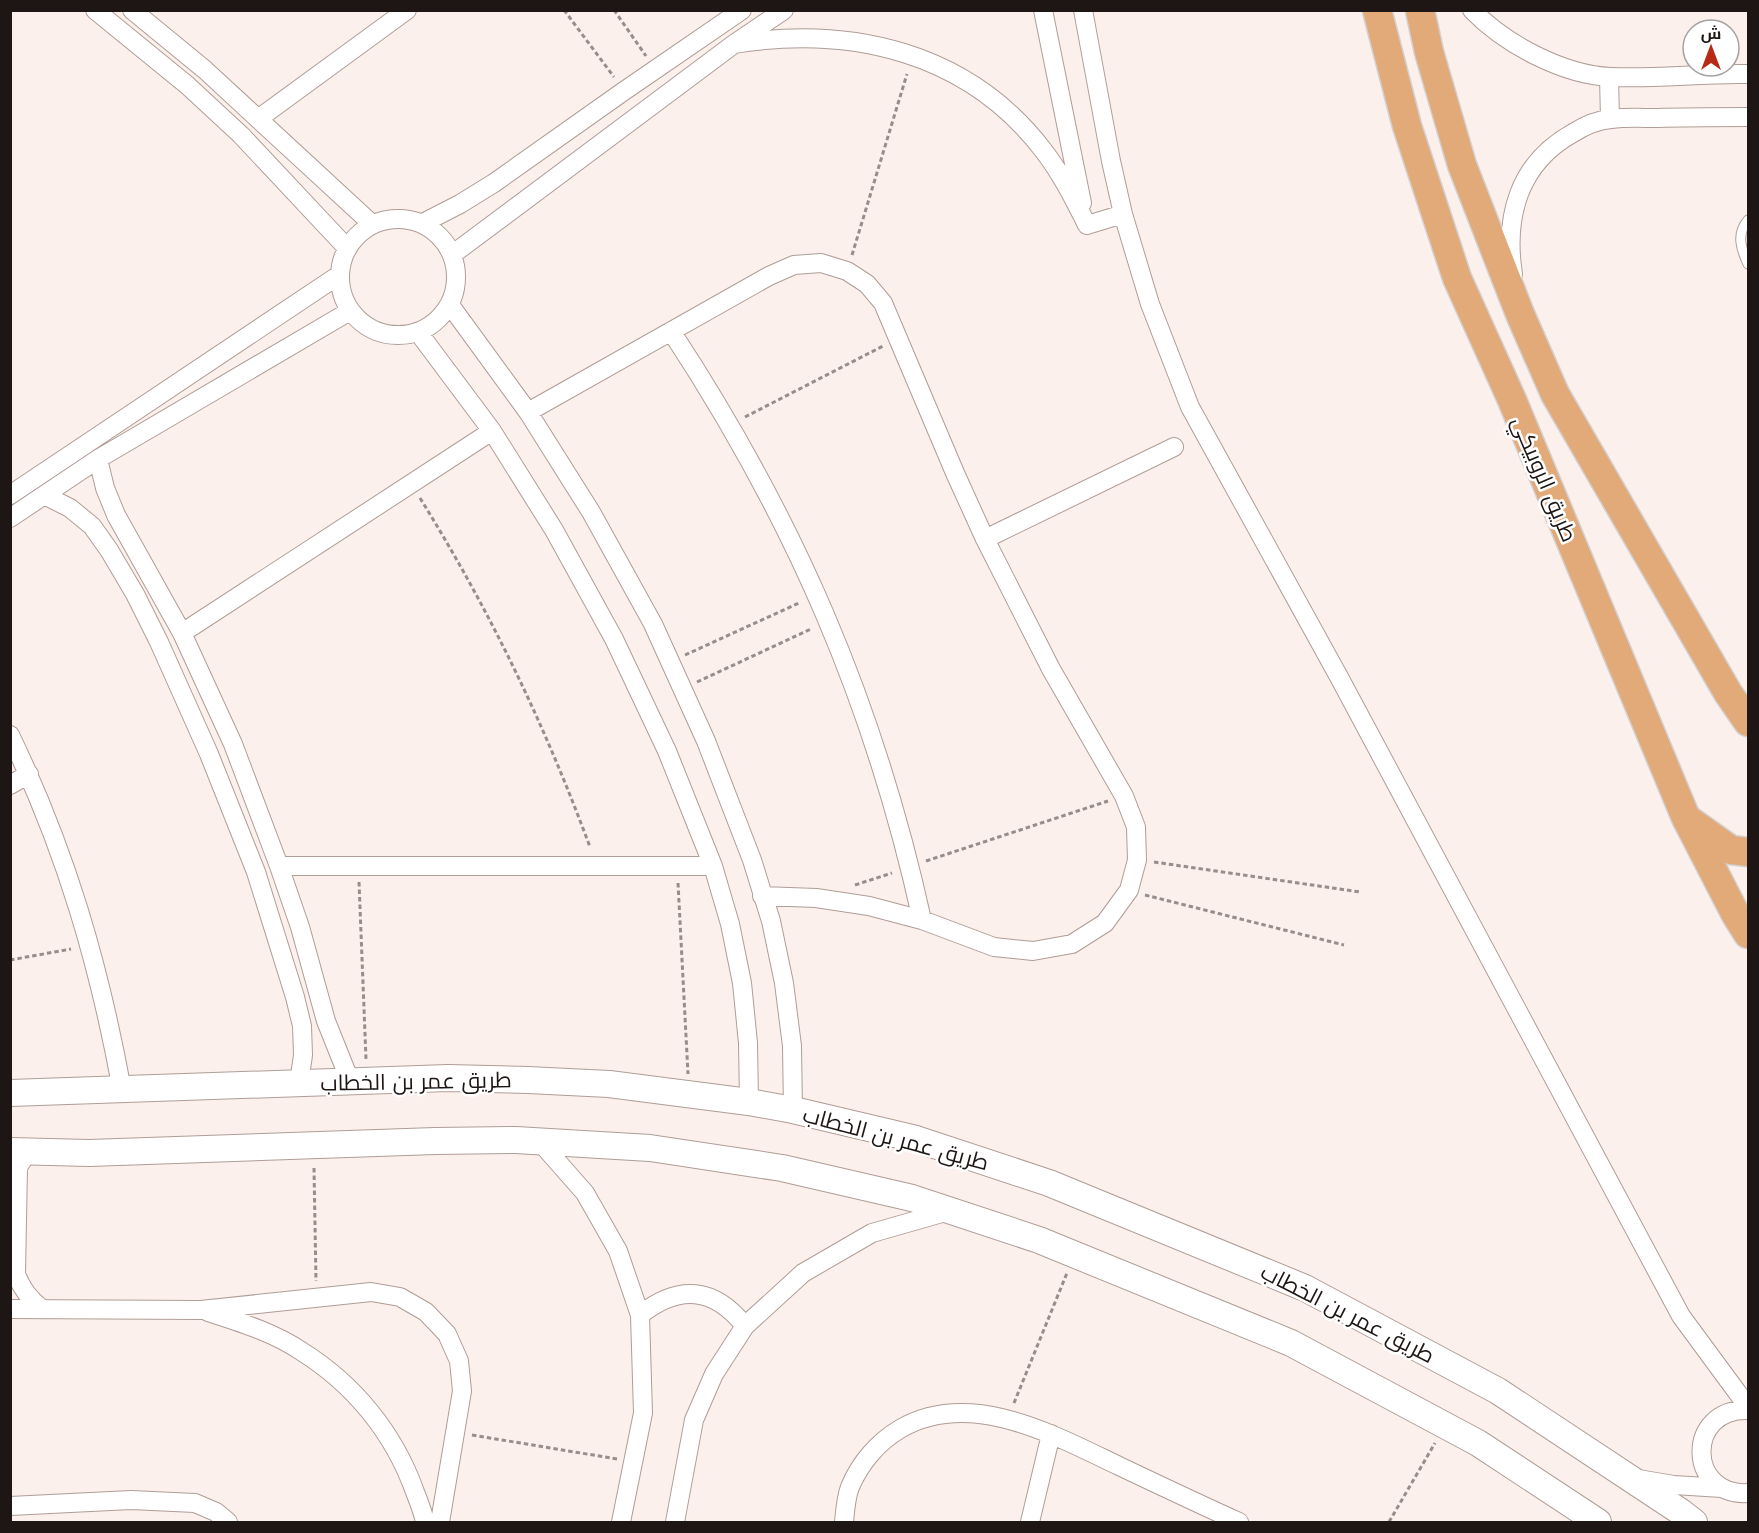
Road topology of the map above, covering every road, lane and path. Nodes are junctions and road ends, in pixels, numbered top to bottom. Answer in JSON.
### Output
{"nodes":[{"id":1,"x":95,"y":10,"type":"edge"},
{"id":2,"x":132,"y":10,"type":"edge"},
{"id":3,"x":407,"y":10,"type":"edge"},
{"id":4,"x":564,"y":10,"type":"edge"},
{"id":5,"x":614,"y":10,"type":"edge"},
{"id":6,"x":741,"y":10,"type":"edge"},
{"id":7,"x":784,"y":10,"type":"edge"},
{"id":8,"x":1043,"y":10,"type":"edge"},
{"id":9,"x":1083,"y":10,"type":"edge"},
{"id":10,"x":1377,"y":10,"type":"edge"},
{"id":11,"x":1420,"y":10,"type":"edge"},
{"id":12,"x":1472,"y":10,"type":"edge"},
{"id":13,"x":734,"y":44,"type":"junction"},
{"id":14,"x":913,"y":56,"type":"junction"},
{"id":15,"x":656,"y":69,"type":"junction"},
{"id":16,"x":1746,"y":73,"type":"edge"},
{"id":17,"x":1609,"y":77,"type":"junction"},
{"id":18,"x":624,"y":91,"type":"junction"},
{"id":19,"x":1749,"y":117,"type":"edge"},
{"id":20,"x":258,"y":118,"type":"junction"},
{"id":21,"x":1610,"y":118,"type":"junction"},
{"id":22,"x":1123,"y":214,"type":"junction"},
{"id":23,"x":1749,"y":220,"type":"edge"},
{"id":24,"x":372,"y":224,"type":"junction"},
{"id":25,"x":423,"y":224,"type":"junction"},
{"id":26,"x":1087,"y":225,"type":"junction"},
{"id":27,"x":347,"y":248,"type":"junction"},
{"id":28,"x":453,"y":255,"type":"junction"},
{"id":29,"x":1749,"y":264,"type":"edge"},
{"id":30,"x":847,"y":271,"type":"junction"},
{"id":31,"x":339,"y":275,"type":"junction"},
{"id":32,"x":450,"y":305,"type":"junction"},
{"id":33,"x":350,"y":311,"type":"junction"},
{"id":34,"x":1520,"y":314,"type":"junction"},
{"id":35,"x":418,"y":332,"type":"junction"},
{"id":36,"x":671,"y":332,"type":"junction"},
{"id":37,"x":899,"y":338,"type":"junction"},
{"id":38,"x":528,"y":412,"type":"junction"},
{"id":39,"x":730,"y":424,"type":"junction"},
{"id":40,"x":492,"y":431,"type":"junction"},
{"id":41,"x":1174,"y":447,"type":"dead end"},
{"id":42,"x":98,"y":459,"type":"junction"},
{"id":43,"x":412,"y":484,"type":"junction"},
{"id":44,"x":10,"y":495,"type":"edge"},
{"id":45,"x":44,"y":495,"type":"junction"},
{"id":46,"x":10,"y":518,"type":"edge"},
{"id":47,"x":985,"y":539,"type":"junction"},
{"id":48,"x":817,"y":594,"type":"junction"},
{"id":49,"x":829,"y":621,"type":"junction"},
{"id":50,"x":182,"y":633,"type":"junction"},
{"id":51,"x":670,"y":662,"type":"junction"},
{"id":52,"x":682,"y":689,"type":"junction"},
{"id":53,"x":1749,"y":722,"type":"edge"},
{"id":54,"x":10,"y":735,"type":"edge"},
{"id":55,"x":29,"y":774,"type":"junction"},
{"id":56,"x":10,"y":785,"type":"edge"},
{"id":57,"x":1124,"y":795,"type":"junction"},
{"id":58,"x":1686,"y":818,"type":"junction"},
{"id":59,"x":1749,"y":852,"type":"edge"},
{"id":60,"x":1137,"y":860,"type":"junction"},
{"id":61,"x":279,"y":866,"type":"junction"},
{"id":62,"x":358,"y":866,"type":"junction"},
{"id":63,"x":597,"y":866,"type":"junction"},
{"id":64,"x":677,"y":866,"type":"junction"},
{"id":65,"x":713,"y":866,"type":"junction"},
{"id":66,"x":910,"y":867,"type":"junction"},
{"id":67,"x":1128,"y":891,"type":"junction"},
{"id":68,"x":1360,"y":892,"type":"dead end"},
{"id":69,"x":762,"y":896,"type":"junction"},
{"id":70,"x":816,"y":898,"type":"junction"},
{"id":71,"x":922,"y":920,"type":"junction"},
{"id":72,"x":1749,"y":934,"type":"edge"},
{"id":73,"x":90,"y":945,"type":"junction"},
{"id":74,"x":1344,"y":945,"type":"dead end"},
{"id":75,"x":10,"y":960,"type":"edge"},
{"id":76,"x":359,"y":1081,"type":"junction"},
{"id":77,"x":298,"y":1083,"type":"junction"},
{"id":78,"x":122,"y":1090,"type":"junction"},
{"id":79,"x":10,"y":1093,"type":"edge"},
{"id":80,"x":689,"y":1093,"type":"junction"},
{"id":81,"x":749,"y":1102,"type":"junction"},
{"id":82,"x":793,"y":1110,"type":"junction"},
{"id":83,"x":541,"y":1143,"type":"junction"},
{"id":84,"x":314,"y":1145,"type":"junction"},
{"id":85,"x":19,"y":1152,"type":"edge"},
{"id":86,"x":949,"y":1211,"type":"junction"},
{"id":87,"x":1074,"y":1254,"type":"junction"},
{"id":88,"x":316,"y":1298,"type":"junction"},
{"id":89,"x":10,"y":1309,"type":"edge"},
{"id":90,"x":42,"y":1309,"type":"junction"},
{"id":91,"x":201,"y":1310,"type":"junction"},
{"id":92,"x":640,"y":1314,"type":"junction"},
{"id":93,"x":745,"y":1326,"type":"junction"},
{"id":94,"x":1749,"y":1408,"type":"edge"},
{"id":95,"x":1007,"y":1420,"type":"junction"},
{"id":96,"x":1445,"y":1426,"type":"junction"},
{"id":97,"x":454,"y":1432,"type":"junction"},
{"id":98,"x":1051,"y":1434,"type":"junction"},
{"id":99,"x":633,"y":1461,"type":"junction"},
{"id":100,"x":1628,"y":1476,"type":"junction"},
{"id":101,"x":1722,"y":1488,"type":"junction"},
{"id":102,"x":1749,"y":1493,"type":"edge"},
{"id":103,"x":10,"y":1506,"type":"edge"},
{"id":104,"x":228,"y":1522,"type":"edge"},
{"id":105,"x":425,"y":1522,"type":"edge"},
{"id":106,"x":440,"y":1522,"type":"edge"},
{"id":107,"x":621,"y":1522,"type":"edge"},
{"id":108,"x":675,"y":1522,"type":"edge"},
{"id":109,"x":844,"y":1522,"type":"edge"},
{"id":110,"x":1030,"y":1522,"type":"edge"},
{"id":111,"x":1239,"y":1522,"type":"edge"},
{"id":112,"x":1389,"y":1522,"type":"edge"},
{"id":113,"x":1598,"y":1522,"type":"edge"},
{"id":114,"x":1694,"y":1522,"type":"edge"}],
"edges":[{"from":1,"to":27,"type":"street"},
{"from":2,"to":20,"type":"street"},
{"from":3,"to":20,"type":"street"},
{"from":4,"to":18,"type":"path"},
{"from":5,"to":15,"type":"path"},
{"from":6,"to":15,"type":"street"},
{"from":7,"to":13,"type":"street"},
{"from":8,"to":26,"type":"street"},
{"from":9,"to":22,"type":"street"},
{"from":10,"to":58,"type":"main road","name":"طريق الروبيكي"},
{"from":11,"to":34,"type":"main road","name":"طريق الروبيكي"},
{"from":12,"to":17,"type":"street"},
{"from":13,"to":14,"type":"street"},
{"from":13,"to":28,"type":"street"},
{"from":14,"to":26,"type":"street"},
{"from":14,"to":30,"type":"path"},
{"from":15,"to":18,"type":"street"},
{"from":16,"to":17,"type":"street"},
{"from":17,"to":21,"type":"street"},
{"from":18,"to":25,"type":"street"},
{"from":19,"to":21,"type":"street"},
{"from":20,"to":24,"type":"street"},
{"from":21,"to":34,"type":"street"},
{"from":22,"to":26,"type":"street"},
{"from":22,"to":94,"type":"street"},
{"from":23,"to":29,"type":"lane"},
{"from":24,"to":25,"type":"street"},
{"from":24,"to":27,"type":"street"},
{"from":25,"to":28,"type":"street"},
{"from":27,"to":31,"type":"street"},
{"from":28,"to":32,"type":"street"},
{"from":30,"to":36,"type":"street"},
{"from":30,"to":37,"type":"street"},
{"from":31,"to":33,"type":"street"},
{"from":31,"to":44,"type":"street"},
{"from":32,"to":35,"type":"street"},
{"from":32,"to":38,"type":"street"},
{"from":33,"to":35,"type":"street"},
{"from":33,"to":42,"type":"street"},
{"from":34,"to":53,"type":"main road","name":"طريق الروبيكي"},
{"from":35,"to":40,"type":"street"},
{"from":36,"to":38,"type":"street"},
{"from":36,"to":39,"type":"street"},
{"from":37,"to":39,"type":"path"},
{"from":37,"to":47,"type":"street"},
{"from":38,"to":51,"type":"street"},
{"from":39,"to":48,"type":"street"},
{"from":40,"to":43,"type":"street"},
{"from":40,"to":65,"type":"street"},
{"from":41,"to":47,"type":"street"},
{"from":42,"to":45,"type":"street"},
{"from":42,"to":50,"type":"street"},
{"from":43,"to":50,"type":"street"},
{"from":43,"to":63,"type":"path"},
{"from":45,"to":46,"type":"street"},
{"from":45,"to":77,"type":"street"},
{"from":47,"to":57,"type":"street"},
{"from":48,"to":49,"type":"street"},
{"from":48,"to":51,"type":"path"},
{"from":49,"to":52,"type":"path"},
{"from":49,"to":66,"type":"street"},
{"from":50,"to":61,"type":"street"},
{"from":51,"to":52,"type":"street"},
{"from":52,"to":69,"type":"street"},
{"from":54,"to":55,"type":"street"},
{"from":55,"to":56,"type":"street"},
{"from":55,"to":73,"type":"street"},
{"from":57,"to":60,"type":"street"},
{"from":57,"to":66,"type":"path"},
{"from":58,"to":59,"type":"main road"},
{"from":58,"to":72,"type":"main road","name":"طريق الروبيكي"},
{"from":60,"to":67,"type":"street"},
{"from":60,"to":68,"type":"path"},
{"from":61,"to":62,"type":"street"},
{"from":61,"to":76,"type":"street"},
{"from":62,"to":63,"type":"street"},
{"from":62,"to":76,"type":"path"},
{"from":63,"to":64,"type":"street"},
{"from":64,"to":65,"type":"street"},
{"from":64,"to":80,"type":"path"},
{"from":65,"to":81,"type":"street"},
{"from":66,"to":70,"type":"path"},
{"from":66,"to":71,"type":"street"},
{"from":67,"to":71,"type":"street"},
{"from":67,"to":74,"type":"path"},
{"from":69,"to":70,"type":"street"},
{"from":69,"to":82,"type":"street"},
{"from":70,"to":71,"type":"street"},
{"from":73,"to":75,"type":"path"},
{"from":73,"to":78,"type":"street"},
{"from":76,"to":77,"type":"street","name":"طريق عمر بن الخطاب"},
{"from":76,"to":80,"type":"street","name":"طريق عمر بن الخطاب"},
{"from":77,"to":78,"type":"street","name":"طريق عمر بن الخطاب"},
{"from":78,"to":79,"type":"street","name":"طريق عمر بن الخطاب"},
{"from":80,"to":81,"type":"street","name":"طريق عمر بن الخطاب"},
{"from":81,"to":82,"type":"street","name":"طريق عمر بن الخطاب"},
{"from":82,"to":100,"type":"street","name":"طريق عمر بن الخطاب"},
{"from":83,"to":84,"type":"street"},
{"from":83,"to":86,"type":"street"},
{"from":83,"to":92,"type":"street"},
{"from":84,"to":85,"type":"street"},
{"from":84,"to":88,"type":"path"},
{"from":85,"to":90,"type":"street"},
{"from":86,"to":87,"type":"street"},
{"from":86,"to":93,"type":"street"},
{"from":87,"to":95,"type":"path"},
{"from":87,"to":96,"type":"street"},
{"from":88,"to":91,"type":"street"},
{"from":88,"to":97,"type":"street"},
{"from":89,"to":90,"type":"street"},
{"from":90,"to":91,"type":"street"},
{"from":91,"to":105,"type":"street"},
{"from":92,"to":93,"type":"street"},
{"from":92,"to":99,"type":"street"},
{"from":93,"to":108,"type":"street"},
{"from":94,"to":101,"type":"street"},
{"from":95,"to":98,"type":"street"},
{"from":95,"to":109,"type":"street"},
{"from":96,"to":112,"type":"path"},
{"from":96,"to":113,"type":"street"},
{"from":97,"to":99,"type":"path"},
{"from":97,"to":106,"type":"street"},
{"from":98,"to":110,"type":"street"},
{"from":98,"to":111,"type":"street"},
{"from":99,"to":107,"type":"street"},
{"from":100,"to":101,"type":"street"},
{"from":100,"to":114,"type":"street","name":"طريق عمر بن الخطاب"},
{"from":101,"to":102,"type":"street"},
{"from":103,"to":104,"type":"street"}]}
